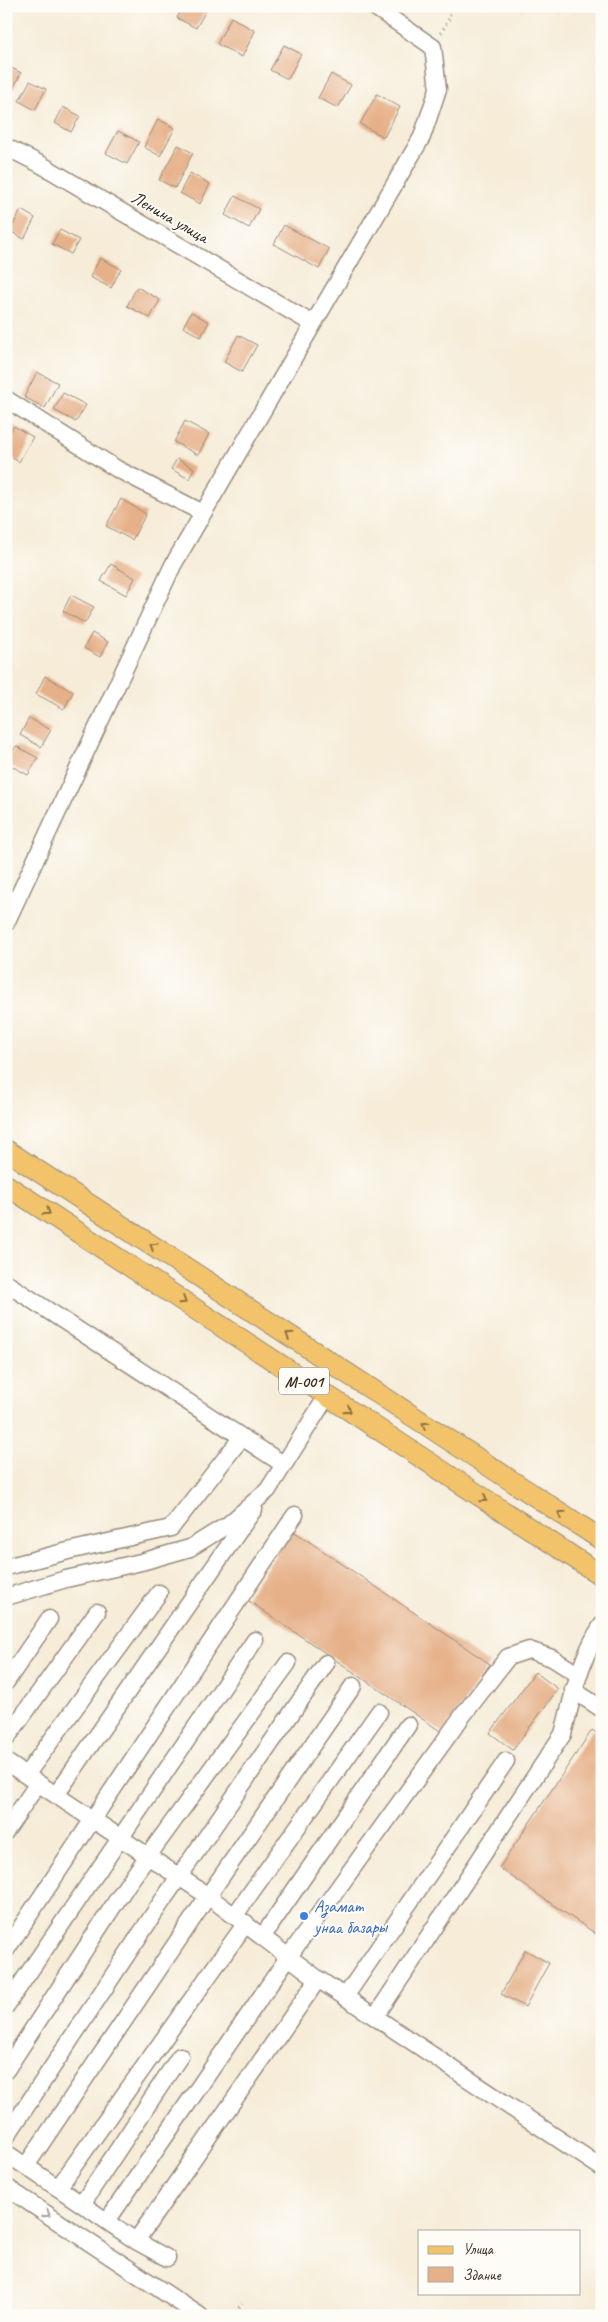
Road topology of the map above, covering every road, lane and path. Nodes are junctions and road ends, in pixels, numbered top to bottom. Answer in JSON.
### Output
{"nodes":[{"id":1,"x":373,"y":6,"type":"edge"},
{"id":2,"x":452,"y":6,"type":"edge"},
{"id":3,"x":433,"y":46,"type":"junction"},
{"id":4,"x":6,"y":147,"type":"edge"},
{"id":5,"x":313,"y":324,"type":"junction"},
{"id":6,"x":7,"y":401,"type":"edge"},
{"id":7,"x":203,"y":513,"type":"junction"},
{"id":8,"x":6,"y":923,"type":"edge"},
{"id":9,"x":6,"y":1150,"type":"edge"},
{"id":10,"x":6,"y":1185,"type":"edge"},
{"id":11,"x":6,"y":1283,"type":"edge"},
{"id":12,"x":327,"y":1396,"type":"junction"},
{"id":13,"x":242,"y":1437,"type":"junction"},
{"id":14,"x":283,"y":1464,"type":"junction"},
{"id":15,"x":268,"y":1490,"type":"junction"},
{"id":16,"x":295,"y":1514,"type":"dead end"},
{"id":17,"x":602,"y":1540,"type":"edge"},
{"id":18,"x":6,"y":1567,"type":"edge"},
{"id":19,"x":602,"y":1576,"type":"edge"},
{"id":20,"x":159,"y":1593,"type":"dead end"},
{"id":21,"x":6,"y":1597,"type":"edge"},
{"id":22,"x":97,"y":1612,"type":"dead end"},
{"id":23,"x":49,"y":1619,"type":"dead end"},
{"id":24,"x":602,"y":1625,"type":"edge"},
{"id":25,"x":255,"y":1640,"type":"dead end"},
{"id":26,"x":602,"y":1646,"type":"edge"},
{"id":27,"x":288,"y":1663,"type":"dead end"},
{"id":28,"x":326,"y":1663,"type":"dead end"},
{"id":29,"x":579,"y":1675,"type":"junction"},
{"id":30,"x":6,"y":1682,"type":"edge"},
{"id":31,"x":353,"y":1686,"type":"dead end"},
{"id":32,"x":602,"y":1709,"type":"edge"},
{"id":33,"x":379,"y":1712,"type":"dead end"},
{"id":34,"x":408,"y":1725,"type":"dead end"},
{"id":35,"x":6,"y":1739,"type":"edge"},
{"id":36,"x":506,"y":1761,"type":"dead end"},
{"id":37,"x":6,"y":1762,"type":"edge"},
{"id":38,"x":32,"y":1779,"type":"junction"},
{"id":39,"x":56,"y":1795,"type":"junction"},
{"id":40,"x":92,"y":1819,"type":"junction"},
{"id":41,"x":6,"y":1831,"type":"edge"},
{"id":42,"x":120,"y":1838,"type":"junction"},
{"id":43,"x":149,"y":1857,"type":"junction"},
{"id":44,"x":180,"y":1877,"type":"junction"},
{"id":45,"x":208,"y":1896,"type":"junction"},
{"id":46,"x":241,"y":1919,"type":"junction"},
{"id":47,"x":262,"y":1936,"type":"junction"},
{"id":48,"x":6,"y":1950,"type":"edge"},
{"id":49,"x":289,"y":1956,"type":"junction"},
{"id":50,"x":318,"y":1979,"type":"junction"},
{"id":51,"x":345,"y":1997,"type":"junction"},
{"id":52,"x":6,"y":2006,"type":"edge"},
{"id":53,"x":375,"y":2017,"type":"junction"},
{"id":54,"x":180,"y":2056,"type":"dead end"},
{"id":55,"x":6,"y":2070,"type":"edge"},
{"id":56,"x":6,"y":2137,"type":"edge"},
{"id":57,"x":6,"y":2153,"type":"edge"},
{"id":58,"x":26,"y":2166,"type":"junction"},
{"id":59,"x":602,"y":2168,"type":"edge"},
{"id":60,"x":6,"y":2187,"type":"edge"},
{"id":61,"x":58,"y":2188,"type":"junction"},
{"id":62,"x":82,"y":2204,"type":"junction"},
{"id":63,"x":107,"y":2221,"type":"junction"},
{"id":64,"x":136,"y":2241,"type":"junction"},
{"id":65,"x":167,"y":2258,"type":"dead end"},
{"id":66,"x":242,"y":2303,"type":"dead end"},
{"id":67,"x":200,"y":2316,"type":"edge"},
{"id":68,"x":234,"y":2316,"type":"edge"}],
"edges":[{"from":1,"to":3,"type":"street"},
{"from":2,"to":3,"type":"path"},
{"from":3,"to":5,"type":"street"},
{"from":4,"to":5,"type":"street","name":"Ленина улица"},
{"from":5,"to":7,"type":"street"},
{"from":6,"to":7,"type":"street"},
{"from":7,"to":8,"type":"street"},
{"from":17,"to":9,"type":"main road","number":"M-001","one_way":true},
{"from":10,"to":12,"type":"main road","number":"M-001","one_way":true},
{"from":11,"to":13,"type":"street"},
{"from":12,"to":14,"type":"street"},
{"from":12,"to":19,"type":"main road","number":"M-001","one_way":true},
{"from":13,"to":14,"type":"street"},
{"from":13,"to":18,"type":"street"},
{"from":14,"to":15,"type":"street"},
{"from":15,"to":21,"type":"street"},
{"from":15,"to":39,"type":"street"},
{"from":16,"to":40,"type":"street"},
{"from":20,"to":38,"type":"street"},
{"from":22,"to":35,"type":"street"},
{"from":23,"to":30,"type":"street"},
{"from":24,"to":29,"type":"street"},
{"from":25,"to":42,"type":"street"},
{"from":26,"to":29,"type":"street"},
{"from":27,"to":43,"type":"street"},
{"from":28,"to":44,"type":"street"},
{"from":29,"to":32,"type":"street"},
{"from":29,"to":49,"type":"street"},
{"from":29,"to":53,"type":"street"},
{"from":31,"to":45,"type":"street"},
{"from":33,"to":46,"type":"street"},
{"from":34,"to":47,"type":"street"},
{"from":36,"to":51,"type":"street"},
{"from":37,"to":38,"type":"street"},
{"from":38,"to":39,"type":"street"},
{"from":38,"to":41,"type":"street"},
{"from":39,"to":40,"type":"street"},
{"from":40,"to":42,"type":"street"},
{"from":40,"to":48,"type":"street"},
{"from":42,"to":43,"type":"street"},
{"from":42,"to":52,"type":"street"},
{"from":43,"to":44,"type":"street"},
{"from":43,"to":55,"type":"street"},
{"from":44,"to":45,"type":"street"},
{"from":44,"to":56,"type":"street"},
{"from":45,"to":46,"type":"street"},
{"from":45,"to":58,"type":"street"},
{"from":46,"to":47,"type":"street"},
{"from":46,"to":61,"type":"street"},
{"from":47,"to":49,"type":"street"},
{"from":49,"to":50,"type":"street"},
{"from":49,"to":63,"type":"street"},
{"from":50,"to":51,"type":"street"},
{"from":50,"to":64,"type":"street"},
{"from":51,"to":53,"type":"street"},
{"from":53,"to":59,"type":"street"},
{"from":54,"to":62,"type":"street"},
{"from":57,"to":58,"type":"street"},
{"from":58,"to":61,"type":"street"},
{"from":60,"to":67,"type":"street","one_way":true},
{"from":61,"to":62,"type":"street"},
{"from":62,"to":63,"type":"street"},
{"from":63,"to":64,"type":"street"},
{"from":64,"to":65,"type":"street"},
{"from":66,"to":68,"type":"path"}]}
